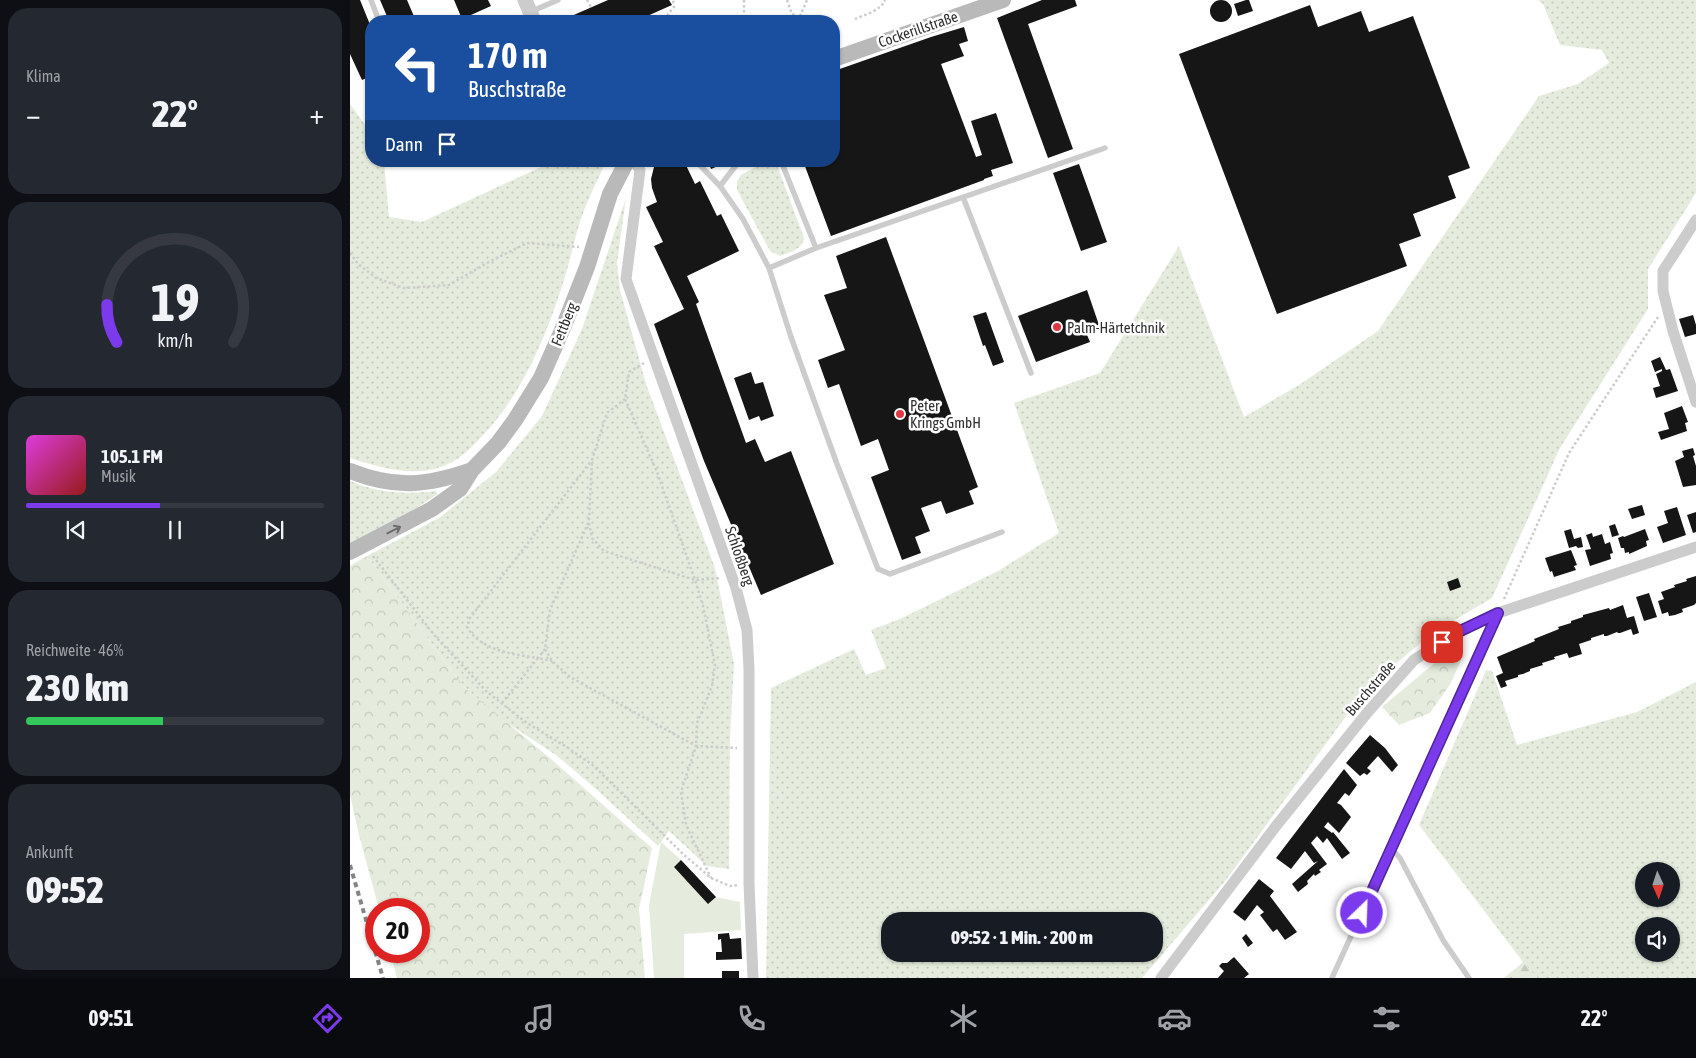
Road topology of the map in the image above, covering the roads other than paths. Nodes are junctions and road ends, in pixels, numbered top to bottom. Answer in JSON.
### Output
{"nodes":[{"id":1,"x":371,"y":0,"type":"edge"},
{"id":2,"x":558,"y":0,"type":"edge"},
{"id":3,"x":1003,"y":0,"type":"edge"},
{"id":4,"x":530,"y":11,"type":"edge"},
{"id":5,"x":377,"y":15,"type":"edge"},
{"id":6,"x":840,"y":57,"type":"edge"},
{"id":7,"x":1105,"y":148,"type":"dead end"},
{"id":8,"x":624,"y":167,"type":"edge"},
{"id":9,"x":638,"y":167,"type":"edge"},
{"id":10,"x":702,"y":167,"type":"edge"},
{"id":11,"x":735,"y":167,"type":"edge"},
{"id":12,"x":783,"y":167,"type":"edge"},
{"id":13,"x":720,"y":186,"type":"junction"},
{"id":14,"x":963,"y":197,"type":"junction"},
{"id":15,"x":1696,"y":220,"type":"edge"},
{"id":16,"x":816,"y":248,"type":"junction"},
{"id":17,"x":769,"y":268,"type":"junction"},
{"id":18,"x":1031,"y":372,"type":"dead end"},
{"id":19,"x":1696,"y":400,"type":"edge"},
{"id":20,"x":472,"y":470,"type":"junction"},
{"id":21,"x":350,"y":471,"type":"edge"},
{"id":22,"x":1002,"y":532,"type":"dead end"},
{"id":23,"x":1696,"y":547,"type":"edge"},
{"id":24,"x":350,"y":552,"type":"edge"},
{"id":25,"x":1498,"y":613,"type":"junction"},
{"id":26,"x":1391,"y":848,"type":"junction"},
{"id":27,"x":753,"y":978,"type":"edge"},
{"id":28,"x":1161,"y":978,"type":"edge"},
{"id":29,"x":1332,"y":978,"type":"edge"},
{"id":30,"x":1469,"y":978,"type":"edge"}],
"edges":[{"from":1,"to":5,"type":"lane"},
{"from":2,"to":4,"type":"lane"},
{"from":3,"to":6,"type":"main road","name":"Cockerillstraße"},
{"from":7,"to":14,"type":"lane"},
{"from":8,"to":20,"type":"main road","name":"Fettberg"},
{"from":9,"to":27,"type":"street","name":"Schloßberg"},
{"from":10,"to":13,"type":"lane"},
{"from":11,"to":13,"type":"lane"},
{"from":12,"to":16,"type":"lane"},
{"from":13,"to":17,"type":"lane"},
{"from":14,"to":16,"type":"lane"},
{"from":14,"to":18,"type":"lane"},
{"from":15,"to":19,"type":"street"},
{"from":16,"to":17,"type":"lane"},
{"from":17,"to":22,"type":"lane"},
{"from":20,"to":21,"type":"main road","name":"Fettberg"},
{"from":24,"to":20,"type":"main road","name":"Fettberg","one_way":true},
{"from":23,"to":25,"type":"street","name":"Buschstraße"},
{"from":25,"to":26,"type":"lane"},
{"from":25,"to":28,"type":"street","name":"Buschstraße"},
{"from":26,"to":29,"type":"lane"},
{"from":26,"to":30,"type":"lane"}]}
